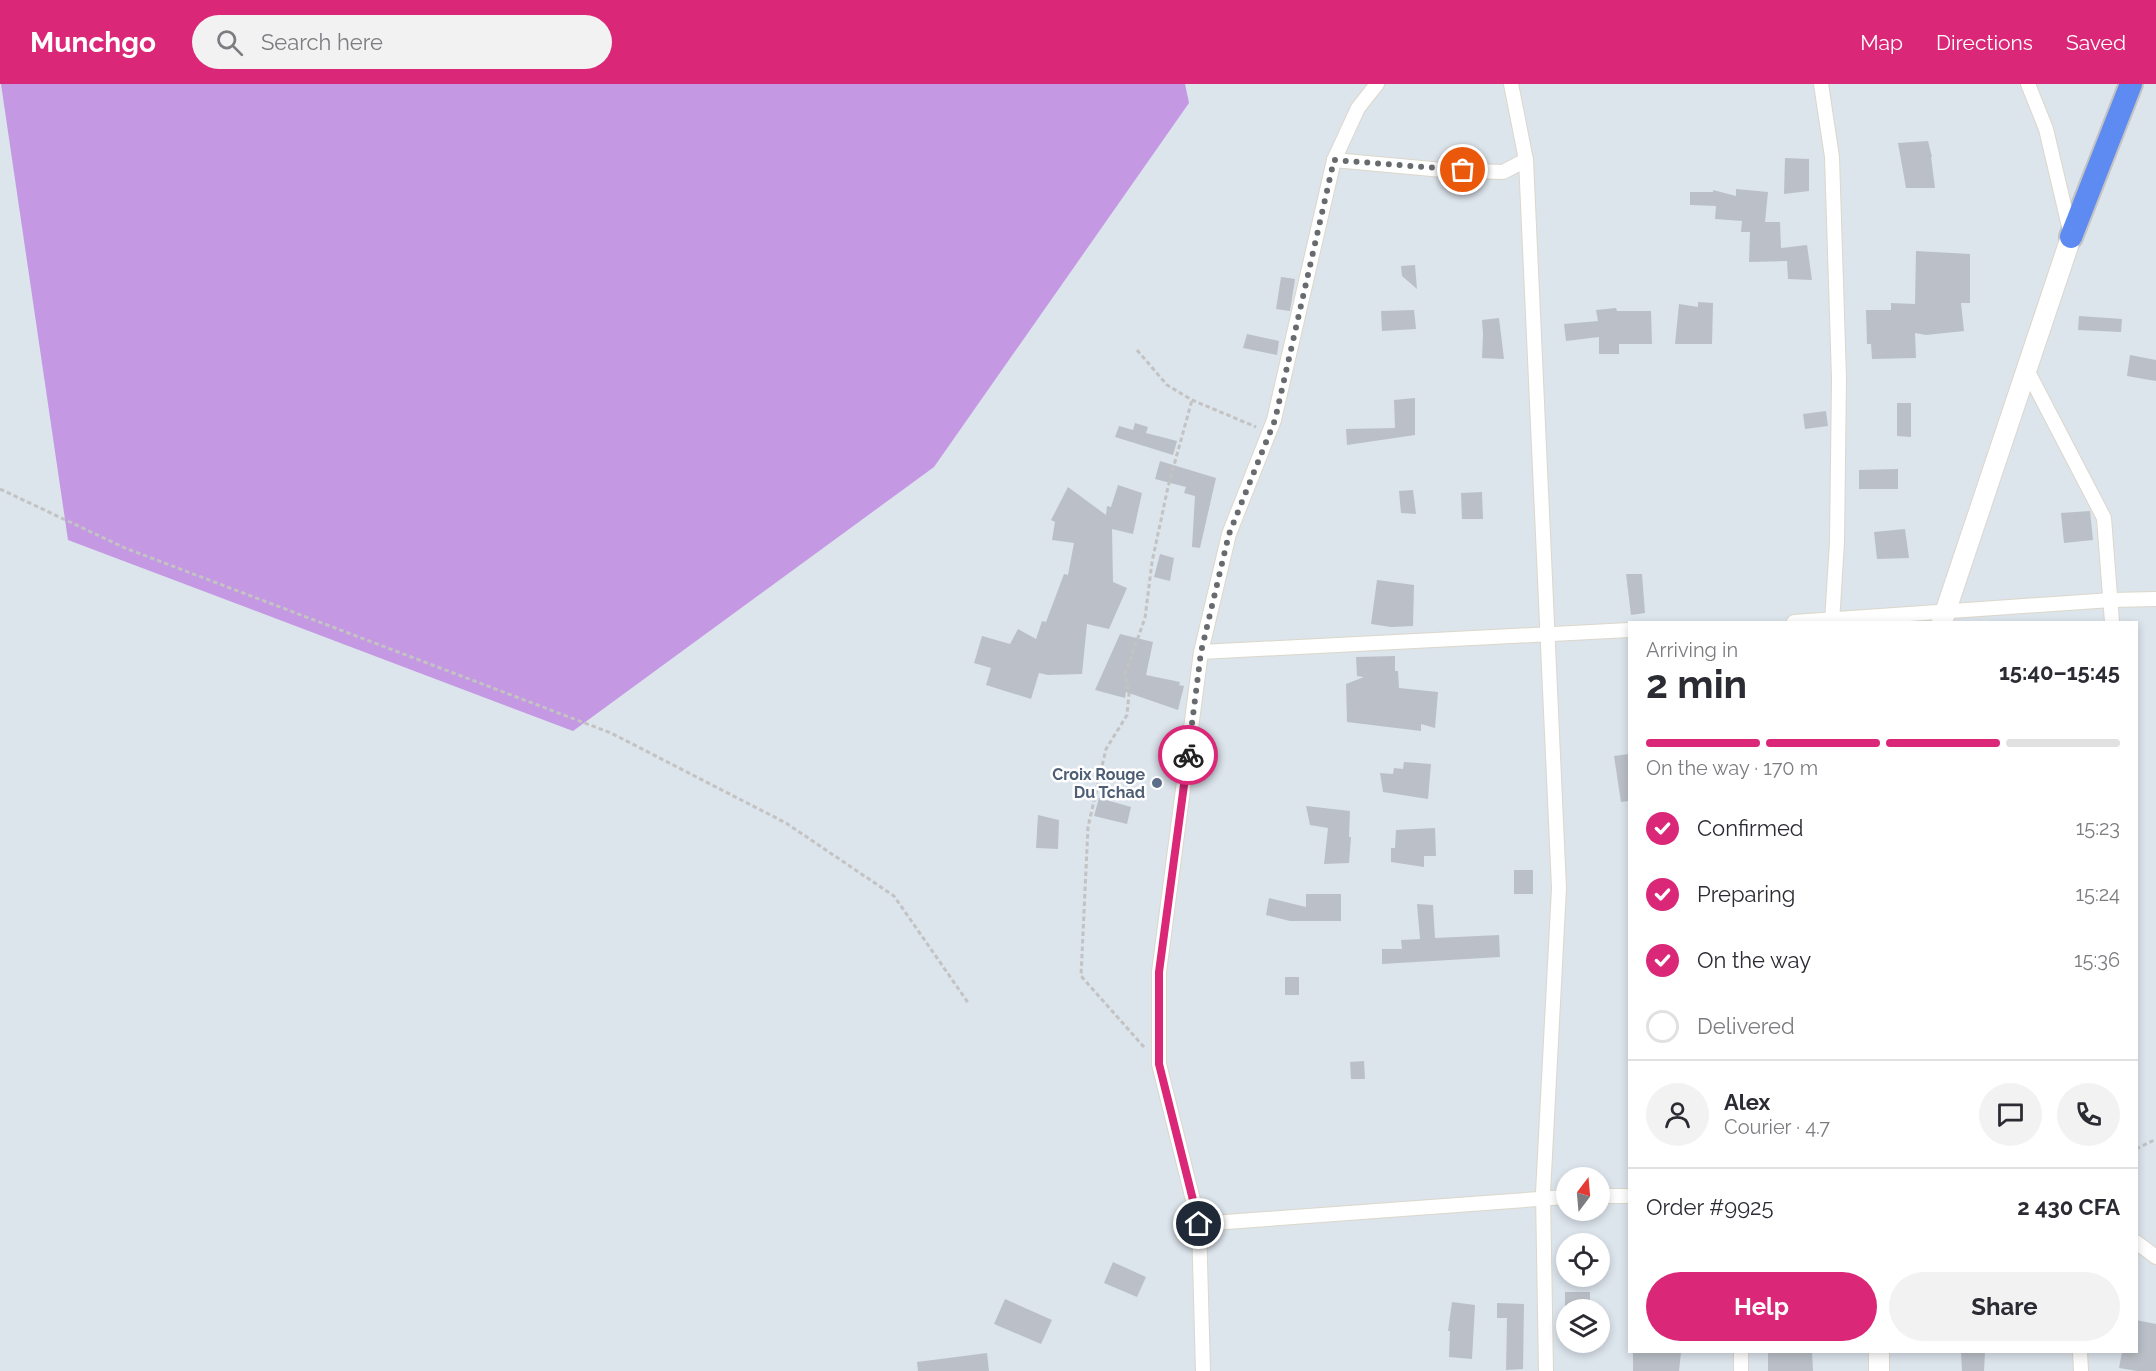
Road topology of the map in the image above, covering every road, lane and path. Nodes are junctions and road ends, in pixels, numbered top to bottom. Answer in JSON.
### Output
{"nodes":[{"id":1,"x":1377,"y":84,"type":"edge"},
{"id":2,"x":1511,"y":84,"type":"edge"},
{"id":3,"x":1821,"y":84,"type":"edge"},
{"id":4,"x":2028,"y":84,"type":"edge"},
{"id":5,"x":2131,"y":84,"type":"edge"},
{"id":6,"x":1334,"y":160,"type":"junction"},
{"id":7,"x":1526,"y":160,"type":"junction"},
{"id":8,"x":2071,"y":237,"type":"junction"},
{"id":9,"x":1137,"y":350,"type":"dead end"},
{"id":10,"x":2027,"y":370,"type":"junction"},
{"id":11,"x":1192,"y":400,"type":"junction"},
{"id":12,"x":1269,"y":432,"type":"junction"},
{"id":13,"x":0,"y":489,"type":"edge"},
{"id":14,"x":2156,"y":599,"type":"edge"},
{"id":15,"x":2111,"y":600,"type":"junction"},
{"id":16,"x":1944,"y":617,"type":"edge"},
{"id":17,"x":1832,"y":621,"type":"edge"},
{"id":18,"x":1854,"y":621,"type":"edge"},
{"id":19,"x":2112,"y":621,"type":"edge"},
{"id":20,"x":1628,"y":630,"type":"edge"},
{"id":21,"x":1548,"y":633,"type":"junction"},
{"id":22,"x":1201,"y":652,"type":"junction"},
{"id":23,"x":969,"y":1004,"type":"dead end"},
{"id":24,"x":1159,"y":1064,"type":"junction"},
{"id":25,"x":2156,"y":1139,"type":"edge"},
{"id":26,"x":2138,"y":1148,"type":"edge"},
{"id":27,"x":1610,"y":1196,"type":"edge"},
{"id":28,"x":1628,"y":1196,"type":"edge"},
{"id":29,"x":1556,"y":1197,"type":"edge"},
{"id":30,"x":1543,"y":1198,"type":"junction"},
{"id":31,"x":1199,"y":1224,"type":"junction"},
{"id":32,"x":2138,"y":1244,"type":"edge"},
{"id":33,"x":2156,"y":1257,"type":"edge"},
{"id":34,"x":1741,"y":1353,"type":"edge"},
{"id":35,"x":1879,"y":1353,"type":"edge"},
{"id":36,"x":2080,"y":1353,"type":"edge"},
{"id":37,"x":1203,"y":1371,"type":"edge"},
{"id":38,"x":1546,"y":1371,"type":"edge"},
{"id":39,"x":1741,"y":1371,"type":"edge"},
{"id":40,"x":1879,"y":1371,"type":"edge"},
{"id":41,"x":2081,"y":1371,"type":"edge"}],
"edges":[{"from":1,"to":6,"type":"street"},
{"from":2,"to":7,"type":"street"},
{"from":3,"to":17,"type":"street"},
{"from":4,"to":8,"type":"street"},
{"from":5,"to":8,"type":"main road"},
{"from":6,"to":7,"type":"street"},
{"from":6,"to":12,"type":"street"},
{"from":7,"to":21,"type":"street"},
{"from":8,"to":10,"type":"main road"},
{"from":9,"to":11,"type":"path"},
{"from":10,"to":15,"type":"street"},
{"from":10,"to":16,"type":"main road"},
{"from":11,"to":12,"type":"path"},
{"from":11,"to":24,"type":"path"},
{"from":12,"to":22,"type":"street"},
{"from":13,"to":23,"type":"path"},
{"from":14,"to":15,"type":"street"},
{"from":15,"to":16,"type":"street"},
{"from":15,"to":19,"type":"street"},
{"from":16,"to":18,"type":"street"},
{"from":20,"to":21,"type":"street"},
{"from":21,"to":22,"type":"street"},
{"from":21,"to":30,"type":"street"},
{"from":22,"to":24,"type":"street"},
{"from":24,"to":31,"type":"street"},
{"from":25,"to":26,"type":"path"},
{"from":27,"to":28,"type":"street"},
{"from":29,"to":30,"type":"street"},
{"from":30,"to":31,"type":"street"},
{"from":30,"to":38,"type":"street"},
{"from":31,"to":37,"type":"street"},
{"from":32,"to":33,"type":"street"},
{"from":34,"to":39,"type":"street"},
{"from":35,"to":40,"type":"main road"},
{"from":36,"to":41,"type":"street"}]}
